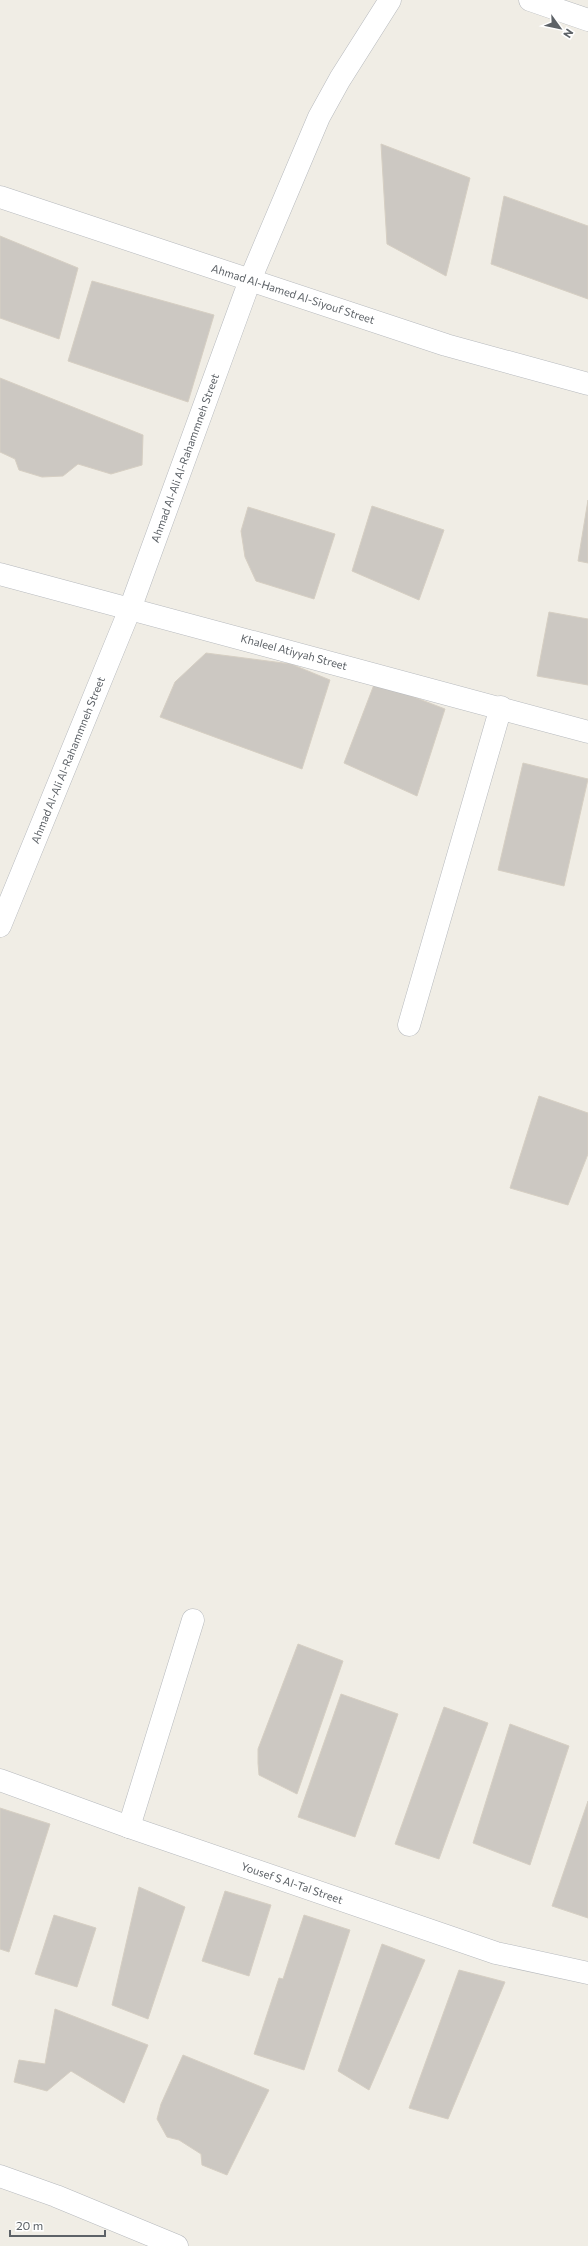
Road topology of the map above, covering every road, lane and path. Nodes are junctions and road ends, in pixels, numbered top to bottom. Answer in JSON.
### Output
{"nodes":[{"id":1,"x":390,"y":0,"type":"edge"},
{"id":2,"x":530,"y":0,"type":"edge"},
{"id":3,"x":588,"y":20,"type":"edge"},
{"id":4,"x":0,"y":197,"type":"edge"},
{"id":5,"x":250,"y":280,"type":"junction"},
{"id":6,"x":588,"y":384,"type":"edge"},
{"id":7,"x":0,"y":574,"type":"edge"},
{"id":8,"x":130,"y":609,"type":"junction"},
{"id":9,"x":501,"y":707,"type":"junction"},
{"id":10,"x":588,"y":732,"type":"edge"},
{"id":11,"x":0,"y":926,"type":"edge"},
{"id":12,"x":408,"y":1025,"type":"dead end"},
{"id":13,"x":193,"y":1620,"type":"dead end"},
{"id":14,"x":0,"y":1780,"type":"edge"},
{"id":15,"x":129,"y":1827,"type":"junction"},
{"id":16,"x":588,"y":1972,"type":"edge"},
{"id":17,"x":0,"y":2176,"type":"edge"},
{"id":18,"x":177,"y":2246,"type":"edge"}],
"edges":[{"from":1,"to":5,"type":"street","name":"Ahmad Al-Ali Al-Rahammneh Street"},
{"from":2,"to":3,"type":"street"},
{"from":4,"to":5,"type":"street","name":"Ahmad Al-Hamed Al-Siyouf Street"},
{"from":5,"to":6,"type":"street","name":"Ahmad Al-Hamed Al-Siyouf Street"},
{"from":5,"to":8,"type":"street","name":"Ahmad Al-Ali Al-Rahammneh Street"},
{"from":7,"to":8,"type":"street","name":"Khaleel Atiyyah Street"},
{"from":8,"to":9,"type":"street","name":"Khaleel Atiyyah Street"},
{"from":8,"to":11,"type":"street","name":"Ahmad Al-Ali Al-Rahammneh Street"},
{"from":9,"to":10,"type":"street","name":"Khaleel Atiyyah Street"},
{"from":9,"to":12,"type":"street"},
{"from":13,"to":15,"type":"street"},
{"from":14,"to":15,"type":"street","name":"Yousef S Al-Tal Street"},
{"from":15,"to":16,"type":"street","name":"Yousef S Al-Tal Street"},
{"from":17,"to":18,"type":"street"}]}
